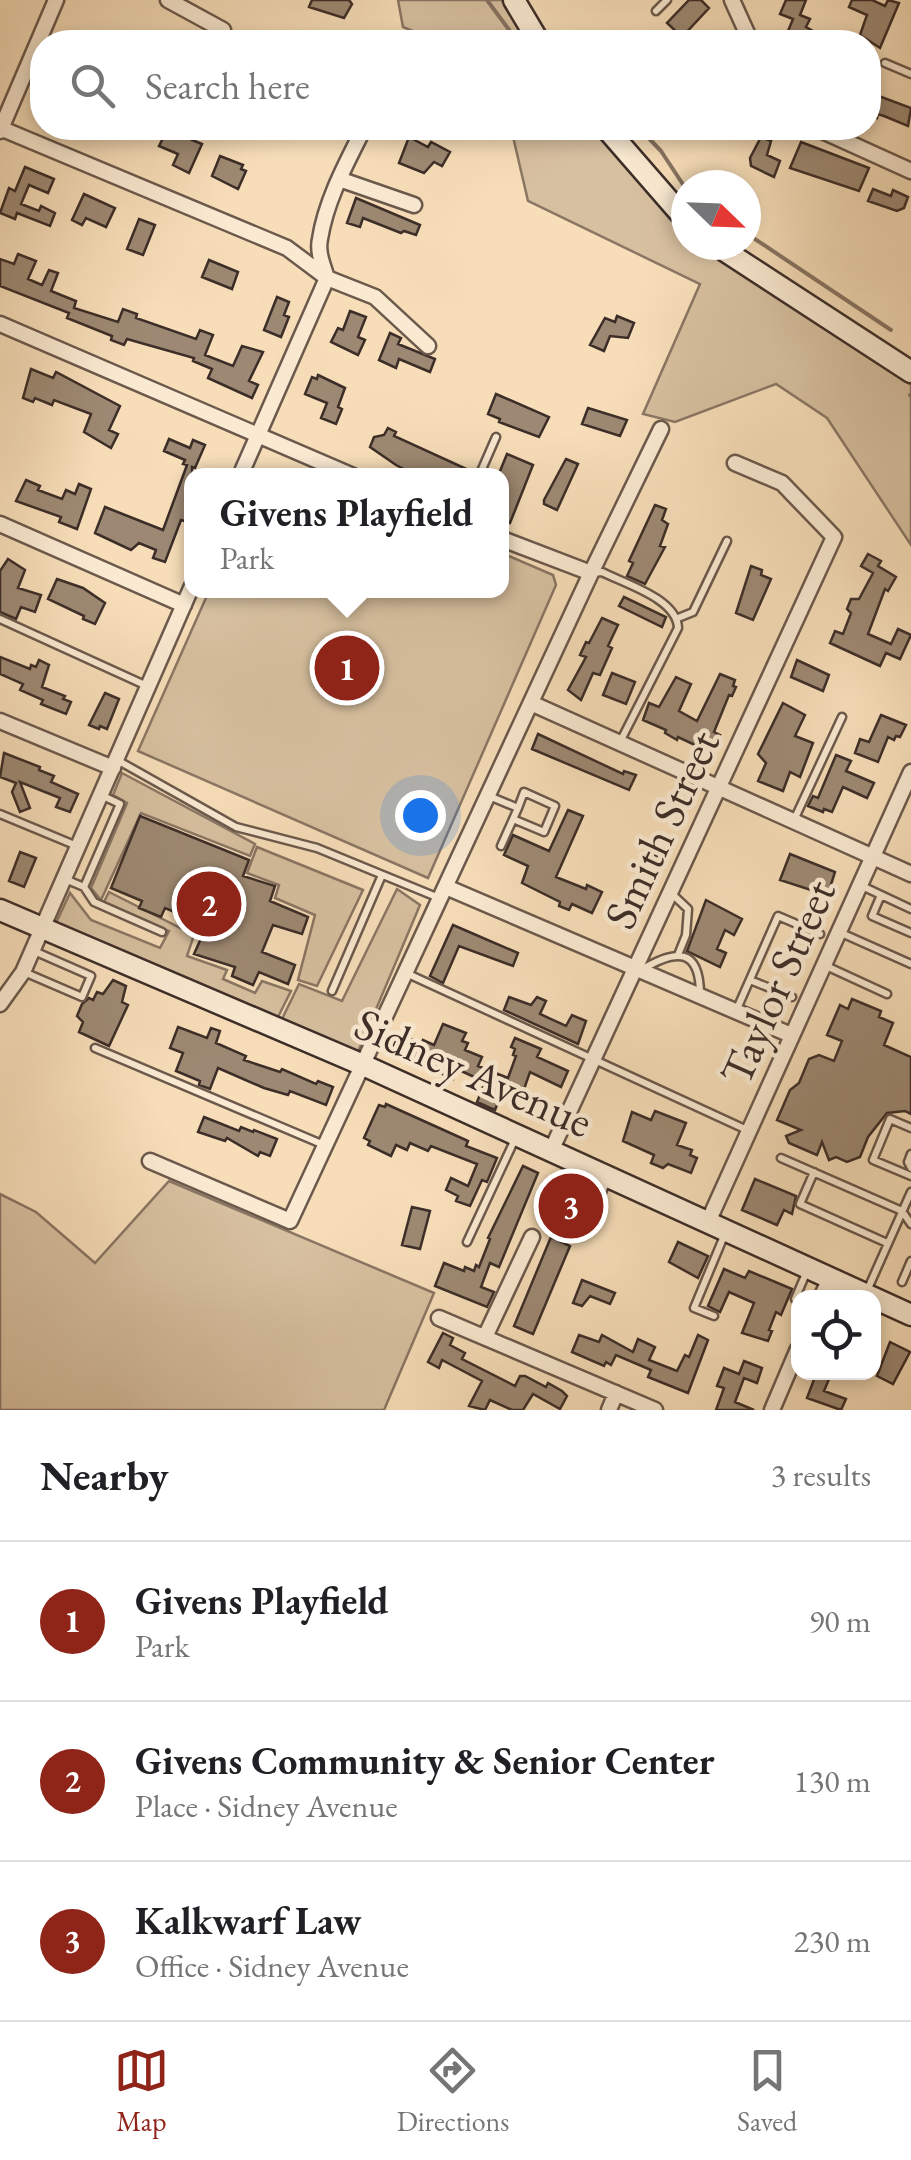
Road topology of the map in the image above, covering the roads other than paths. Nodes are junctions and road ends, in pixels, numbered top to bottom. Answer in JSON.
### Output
{"nodes":[{"id":1,"x":56,"y":0,"type":"edge"},
{"id":2,"x":168,"y":0,"type":"edge"},
{"id":3,"x":514,"y":0,"type":"edge"},
{"id":4,"x":667,"y":0,"type":"edge"},
{"id":5,"x":732,"y":0,"type":"edge"},
{"id":6,"x":656,"y":11,"type":"dead end"},
{"id":7,"x":43,"y":30,"type":"edge"},
{"id":8,"x":222,"y":30,"type":"dead end"},
{"id":9,"x":533,"y":30,"type":"edge"},
{"id":10,"x":746,"y":30,"type":"edge"},
{"id":11,"x":30,"y":60,"type":"edge"},
{"id":12,"x":886,"y":62,"type":"dead end"},
{"id":13,"x":911,"y":74,"type":"edge"},
{"id":14,"x":0,"y":129,"type":"edge"},
{"id":15,"x":358,"y":140,"type":"edge"},
{"id":16,"x":616,"y":140,"type":"edge"},
{"id":17,"x":843,"y":140,"type":"edge"},
{"id":18,"x":911,"y":171,"type":"edge"},
{"id":19,"x":339,"y":180,"type":"junction"},
{"id":20,"x":671,"y":203,"type":"edge"},
{"id":21,"x":414,"y":205,"type":"dead end"},
{"id":22,"x":739,"y":260,"type":"edge"},
{"id":23,"x":326,"y":278,"type":"junction"},
{"id":24,"x":0,"y":324,"type":"edge"},
{"id":25,"x":428,"y":346,"type":"dead end"},
{"id":26,"x":911,"y":372,"type":"edge"},
{"id":27,"x":662,"y":429,"type":"dead end"},
{"id":28,"x":258,"y":434,"type":"junction"},
{"id":29,"x":496,"y":437,"type":"dead end"},
{"id":30,"x":735,"y":463,"type":"dead end"},
{"id":31,"x":243,"y":468,"type":"edge"},
{"id":32,"x":335,"y":468,"type":"edge"},
{"id":33,"x":482,"y":468,"type":"edge"},
{"id":34,"x":0,"y":524,"type":"edge"},
{"id":35,"x":509,"y":541,"type":"edge"},
{"id":36,"x":727,"y":541,"type":"dead end"},
{"id":37,"x":591,"y":573,"type":"junction"},
{"id":38,"x":187,"y":598,"type":"edge"},
{"id":39,"x":184,"y":605,"type":"junction"},
{"id":40,"x":678,"y":618,"type":"junction"},
{"id":41,"x":0,"y":619,"type":"edge"},
{"id":42,"x":148,"y":686,"type":"junction"},
{"id":43,"x":531,"y":704,"type":"junction"},
{"id":44,"x":842,"y":717,"type":"dead end"},
{"id":45,"x":0,"y":721,"type":"edge"},
{"id":46,"x":619,"y":743,"type":"junction"},
{"id":47,"x":114,"y":764,"type":"junction"},
{"id":48,"x":911,"y":772,"type":"edge"},
{"id":49,"x":719,"y":788,"type":"junction"},
{"id":50,"x":100,"y":795,"type":"junction"},
{"id":51,"x":488,"y":796,"type":"junction"},
{"id":52,"x":518,"y":808,"type":"junction"},
{"id":53,"x":0,"y":814,"type":"edge"},
{"id":54,"x":513,"y":818,"type":"junction"},
{"id":55,"x":794,"y":821,"type":"junction"},
{"id":56,"x":78,"y":846,"type":"junction"},
{"id":57,"x":501,"y":846,"type":"dead end"},
{"id":58,"x":872,"y":856,"type":"junction"},
{"id":59,"x":911,"y":874,"type":"edge"},
{"id":60,"x":382,"y":875,"type":"junction"},
{"id":61,"x":64,"y":878,"type":"junction"},
{"id":62,"x":859,"y":885,"type":"junction"},
{"id":63,"x":84,"y":887,"type":"junction"},
{"id":64,"x":670,"y":892,"type":"junction"},
{"id":65,"x":443,"y":893,"type":"junction"},
{"id":66,"x":881,"y":895,"type":"junction"},
{"id":67,"x":911,"y":908,"type":"edge"},
{"id":68,"x":0,"y":910,"type":"edge"},
{"id":69,"x":42,"y":928,"type":"junction"},
{"id":70,"x":162,"y":932,"type":"dead end"},
{"id":71,"x":838,"y":932,"type":"junction"},
{"id":72,"x":911,"y":933,"type":"edge"},
{"id":73,"x":820,"y":934,"type":"dead end"},
{"id":74,"x":32,"y":951,"type":"junction"},
{"id":75,"x":678,"y":956,"type":"junction"},
{"id":76,"x":823,"y":964,"type":"junction"},
{"id":77,"x":911,"y":964,"type":"edge"},
{"id":78,"x":637,"y":970,"type":"junction"},
{"id":79,"x":23,"y":972,"type":"junction"},
{"id":80,"x":406,"y":973,"type":"junction"},
{"id":81,"x":750,"y":980,"type":"junction"},
{"id":82,"x":332,"y":990,"type":"dead end"},
{"id":83,"x":887,"y":994,"type":"dead end"},
{"id":84,"x":700,"y":997,"type":"junction"},
{"id":85,"x":792,"y":997,"type":"dead end"},
{"id":86,"x":0,"y":1004,"type":"edge"},
{"id":87,"x":736,"y":1012,"type":"junction"},
{"id":88,"x":791,"y":1035,"type":"junction"},
{"id":89,"x":95,"y":1048,"type":"dead end"},
{"id":90,"x":592,"y":1061,"type":"junction"},
{"id":91,"x":362,"y":1065,"type":"junction"},
{"id":92,"x":911,"y":1128,"type":"edge"},
{"id":93,"x":748,"y":1131,"type":"junction"},
{"id":94,"x":517,"y":1136,"type":"junction"},
{"id":95,"x":325,"y":1146,"type":"junction"},
{"id":96,"x":552,"y":1151,"type":"junction"},
{"id":97,"x":911,"y":1154,"type":"edge"},
{"id":98,"x":781,"y":1158,"type":"dead end"},
{"id":99,"x":150,"y":1161,"type":"dead end"},
{"id":100,"x":578,"y":1163,"type":"junction"},
{"id":101,"x":911,"y":1168,"type":"edge"},
{"id":102,"x":814,"y":1172,"type":"junction"},
{"id":103,"x":911,"y":1176,"type":"edge"},
{"id":104,"x":609,"y":1177,"type":"junction"},
{"id":105,"x":911,"y":1192,"type":"edge"},
{"id":106,"x":902,"y":1211,"type":"junction"},
{"id":107,"x":911,"y":1224,"type":"edge"},
{"id":108,"x":717,"y":1226,"type":"junction"},
{"id":109,"x":532,"y":1236,"type":"dead end"},
{"id":110,"x":467,"y":1242,"type":"dead end"},
{"id":111,"x":887,"y":1243,"type":"junction"},
{"id":112,"x":911,"y":1261,"type":"edge"},
{"id":113,"x":808,"y":1268,"type":"junction"},
{"id":114,"x":902,"y":1282,"type":"dead end"},
{"id":115,"x":825,"y":1288,"type":"edge"},
{"id":116,"x":799,"y":1290,"type":"edge"},
{"id":117,"x":868,"y":1290,"type":"edge"},
{"id":118,"x":881,"y":1301,"type":"edge"},
{"id":119,"x":911,"y":1314,"type":"edge"},
{"id":120,"x":714,"y":1316,"type":"dead end"},
{"id":121,"x":438,"y":1318,"type":"dead end"},
{"id":122,"x":485,"y":1337,"type":"junction"},
{"id":123,"x":791,"y":1365,"type":"edge"},
{"id":124,"x":616,"y":1393,"type":"junction"},
{"id":125,"x":609,"y":1410,"type":"edge"},
{"id":126,"x":656,"y":1410,"type":"edge"},
{"id":127,"x":772,"y":1410,"type":"edge"}],
"edges":[{"from":1,"to":7,"type":"street"},
{"from":2,"to":8,"type":"street"},
{"from":3,"to":9,"type":"main road"},
{"from":4,"to":6,"type":"lane"},
{"from":5,"to":10,"type":"street"},
{"from":11,"to":14,"type":"street"},
{"from":12,"to":13,"type":"lane"},
{"from":14,"to":23,"type":"street"},
{"from":15,"to":19,"type":"street"},
{"from":16,"to":20,"type":"main road"},
{"from":17,"to":18,"type":"street"},
{"from":19,"to":21,"type":"street"},
{"from":19,"to":23,"type":"street"},
{"from":22,"to":26,"type":"main road"},
{"from":23,"to":25,"type":"street"},
{"from":23,"to":28,"type":"street"},
{"from":24,"to":28,"type":"street"},
{"from":27,"to":37,"type":"street"},
{"from":28,"to":31,"type":"street"},
{"from":28,"to":32,"type":"street"},
{"from":29,"to":33,"type":"lane"},
{"from":30,"to":49,"type":"street","name":"Smith Street"},
{"from":34,"to":39,"type":"street"},
{"from":35,"to":37,"type":"street"},
{"from":36,"to":40,"type":"lane"},
{"from":37,"to":40,"type":"lane"},
{"from":37,"to":43,"type":"street"},
{"from":38,"to":39,"type":"street"},
{"from":39,"to":42,"type":"street"},
{"from":40,"to":46,"type":"lane"},
{"from":41,"to":42,"type":"lane"},
{"from":42,"to":47,"type":"street"},
{"from":43,"to":46,"type":"street"},
{"from":43,"to":51,"type":"street"},
{"from":44,"to":55,"type":"lane"},
{"from":45,"to":47,"type":"street"},
{"from":46,"to":49,"type":"street"},
{"from":47,"to":50,"type":"street"},
{"from":47,"to":60,"type":"lane"},
{"from":48,"to":58,"type":"street","name":"Taylor Street"},
{"from":49,"to":55,"type":"street"},
{"from":49,"to":64,"type":"street","name":"Smith Street"},
{"from":50,"to":56,"type":"street"},
{"from":50,"to":63,"type":"lane"},
{"from":51,"to":52,"type":"lane"},
{"from":51,"to":65,"type":"street"},
{"from":52,"to":54,"type":"lane"},
{"from":52,"to":54,"type":"lane"},
{"from":53,"to":56,"type":"lane"},
{"from":54,"to":57,"type":"lane"},
{"from":55,"to":58,"type":"street"},
{"from":56,"to":61,"type":"street"},
{"from":58,"to":59,"type":"street"},
{"from":58,"to":62,"type":"street","name":"Taylor Street"},
{"from":60,"to":65,"type":"lane"},
{"from":60,"to":82,"type":"lane"},
{"from":61,"to":63,"type":"lane"},
{"from":61,"to":69,"type":"street"},
{"from":62,"to":66,"type":"lane"},
{"from":62,"to":71,"type":"street","name":"Taylor Street"},
{"from":63,"to":70,"type":"lane"},
{"from":64,"to":75,"type":"lane"},
{"from":64,"to":78,"type":"street","name":"Smith Street"},
{"from":65,"to":78,"type":"street"},
{"from":65,"to":80,"type":"street"},
{"from":66,"to":67,"type":"lane"},
{"from":66,"to":72,"type":"lane"},
{"from":68,"to":69,"type":"main road","name":"Sidney Avenue"},
{"from":69,"to":74,"type":"street"},
{"from":69,"to":91,"type":"main road","name":"Sidney Avenue"},
{"from":71,"to":76,"type":"street","name":"Taylor Street"},
{"from":71,"to":77,"type":"lane"},
{"from":73,"to":81,"type":"lane"},
{"from":74,"to":79,"type":"street"},
{"from":74,"to":79,"type":"lane"},
{"from":75,"to":78,"type":"lane"},
{"from":75,"to":84,"type":"lane"},
{"from":76,"to":83,"type":"lane"},
{"from":76,"to":88,"type":"street","name":"Taylor Street"},
{"from":78,"to":84,"type":"street"},
{"from":78,"to":90,"type":"street","name":"Smith Street"},
{"from":79,"to":86,"type":"street"},
{"from":80,"to":90,"type":"lane"},
{"from":80,"to":91,"type":"street"},
{"from":81,"to":85,"type":"lane"},
{"from":81,"to":87,"type":"lane"},
{"from":84,"to":87,"type":"street"},
{"from":87,"to":88,"type":"street"},
{"from":88,"to":93,"type":"street","name":"Taylor Street"},
{"from":89,"to":95,"type":"lane"},
{"from":90,"to":93,"type":"lane"},
{"from":90,"to":96,"type":"street","name":"Smith Street"},
{"from":91,"to":94,"type":"main road","name":"Sidney Avenue"},
{"from":91,"to":95,"type":"street"},
{"from":92,"to":103,"type":"lane"},
{"from":93,"to":108,"type":"street","name":"Taylor Street"},
{"from":94,"to":96,"type":"main road","name":"Sidney Avenue"},
{"from":94,"to":110,"type":"lane"},
{"from":95,"to":99,"type":"street"},
{"from":96,"to":100,"type":"main road","name":"Sidney Avenue"},
{"from":97,"to":101,"type":"lane"},
{"from":98,"to":102,"type":"lane"},
{"from":100,"to":104,"type":"main road","name":"Sidney Avenue"},
{"from":100,"to":104,"type":"lane"},
{"from":102,"to":106,"type":"lane"},
{"from":102,"to":111,"type":"lane"},
{"from":104,"to":108,"type":"main road","name":"Sidney Avenue"},
{"from":105,"to":106,"type":"lane"},
{"from":106,"to":107,"type":"lane"},
{"from":106,"to":111,"type":"lane"},
{"from":108,"to":113,"type":"main road","name":"Sidney Avenue"},
{"from":108,"to":120,"type":"lane"},
{"from":109,"to":122,"type":"street"},
{"from":111,"to":117,"type":"lane"},
{"from":112,"to":114,"type":"lane"},
{"from":113,"to":115,"type":"main road","name":"Sidney Avenue"},
{"from":113,"to":116,"type":"lane"},
{"from":118,"to":119,"type":"main road","name":"Sidney Avenue"},
{"from":121,"to":122,"type":"street"},
{"from":122,"to":124,"type":"street"},
{"from":123,"to":127,"type":"street"},
{"from":124,"to":125,"type":"street"},
{"from":124,"to":126,"type":"street"}]}
